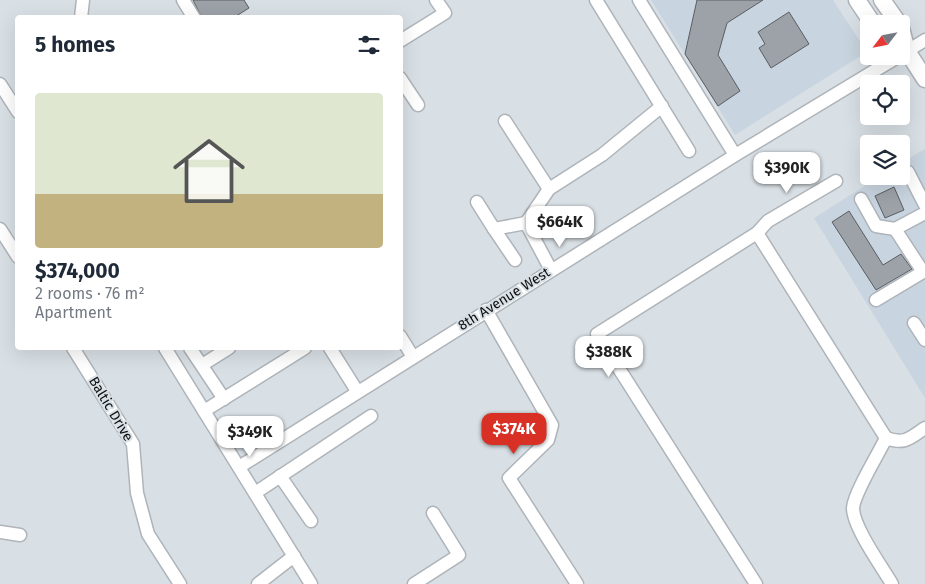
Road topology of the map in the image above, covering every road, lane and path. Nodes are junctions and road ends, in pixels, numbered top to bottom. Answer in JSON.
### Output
{"nodes":[{"id":1,"x":183,"y":0,"type":"edge"},
{"id":2,"x":436,"y":0,"type":"edge"},
{"id":3,"x":596,"y":0,"type":"edge"},
{"id":4,"x":639,"y":0,"type":"edge"},
{"id":5,"x":857,"y":0,"type":"edge"},
{"id":6,"x":882,"y":0,"type":"edge"},
{"id":7,"x":83,"y":2,"type":"edge"},
{"id":8,"x":81,"y":15,"type":"edge"},
{"id":9,"x":192,"y":15,"type":"edge"},
{"id":10,"x":867,"y":15,"type":"edge"},
{"id":11,"x":893,"y":15,"type":"edge"},
{"id":12,"x":403,"y":39,"type":"edge"},
{"id":13,"x":925,"y":40,"type":"edge"},
{"id":14,"x":910,"y":48,"type":"edge"},
{"id":15,"x":910,"y":62,"type":"edge"},
{"id":16,"x":882,"y":65,"type":"edge"},
{"id":17,"x":925,"y":79,"type":"edge"},
{"id":18,"x":403,"y":82,"type":"edge"},
{"id":19,"x":0,"y":84,"type":"edge"},
{"id":20,"x":418,"y":105,"type":"dead end"},
{"id":21,"x":662,"y":106,"type":"junction"},
{"id":22,"x":15,"y":107,"type":"edge"},
{"id":23,"x":505,"y":121,"type":"dead end"},
{"id":24,"x":689,"y":151,"type":"dead end"},
{"id":25,"x":735,"y":155,"type":"junction"},
{"id":26,"x":910,"y":176,"type":"edge"},
{"id":27,"x":836,"y":181,"type":"dead end"},
{"id":28,"x":549,"y":189,"type":"junction"},
{"id":29,"x":861,"y":199,"type":"dead end"},
{"id":30,"x":477,"y":202,"type":"dead end"},
{"id":31,"x":925,"y":205,"type":"edge"},
{"id":32,"x":925,"y":213,"type":"edge"},
{"id":33,"x":526,"y":223,"type":"junction"},
{"id":34,"x":0,"y":228,"type":"edge"},
{"id":35,"x":895,"y":229,"type":"junction"},
{"id":36,"x":494,"y":230,"type":"junction"},
{"id":37,"x":757,"y":233,"type":"junction"},
{"id":38,"x":15,"y":252,"type":"edge"},
{"id":39,"x":514,"y":260,"type":"dead end"},
{"id":40,"x":551,"y":270,"type":"junction"},
{"id":41,"x":924,"y":272,"type":"edge"},
{"id":42,"x":876,"y":300,"type":"dead end"},
{"id":43,"x":486,"y":310,"type":"junction"},
{"id":44,"x":914,"y":323,"type":"dead end"},
{"id":45,"x":925,"y":340,"type":"edge"},
{"id":46,"x":403,"y":341,"type":"edge"},
{"id":47,"x":74,"y":350,"type":"edge"},
{"id":48,"x":166,"y":350,"type":"edge"},
{"id":49,"x":191,"y":350,"type":"edge"},
{"id":50,"x":226,"y":350,"type":"edge"},
{"id":51,"x":302,"y":350,"type":"edge"},
{"id":52,"x":331,"y":350,"type":"edge"},
{"id":53,"x":413,"y":357,"type":"junction"},
{"id":54,"x":202,"y":365,"type":"junction"},
{"id":55,"x":358,"y":392,"type":"junction"},
{"id":56,"x":224,"y":399,"type":"junction"},
{"id":57,"x":204,"y":411,"type":"junction"},
{"id":58,"x":372,"y":416,"type":"dead end"},
{"id":59,"x":925,"y":428,"type":"edge"},
{"id":60,"x":886,"y":438,"type":"junction"},
{"id":61,"x":239,"y":467,"type":"junction"},
{"id":62,"x":280,"y":476,"type":"junction"},
{"id":63,"x":255,"y":493,"type":"junction"},
{"id":64,"x":433,"y":513,"type":"dead end"},
{"id":65,"x":311,"y":521,"type":"dead end"},
{"id":66,"x":0,"y":532,"type":"edge"},
{"id":67,"x":20,"y":535,"type":"dead end"},
{"id":68,"x":294,"y":556,"type":"junction"},
{"id":69,"x":180,"y":584,"type":"edge"},
{"id":70,"x":258,"y":584,"type":"edge"},
{"id":71,"x":311,"y":584,"type":"edge"},
{"id":72,"x":414,"y":584,"type":"edge"},
{"id":73,"x":577,"y":584,"type":"edge"},
{"id":74,"x":756,"y":584,"type":"edge"},
{"id":75,"x":892,"y":584,"type":"edge"}],
"edges":[{"from":1,"to":9,"type":"street"},
{"from":2,"to":12,"type":"street"},
{"from":3,"to":21,"type":"street"},
{"from":4,"to":25,"type":"street"},
{"from":5,"to":10,"type":"main road"},
{"from":6,"to":11,"type":"main road"},
{"from":7,"to":8,"type":"street"},
{"from":13,"to":14,"type":"street","name":"8th Avenue West"},
{"from":15,"to":17,"type":"main road"},
{"from":16,"to":25,"type":"street","name":"8th Avenue West"},
{"from":18,"to":20,"type":"street"},
{"from":19,"to":22,"type":"street"},
{"from":21,"to":24,"type":"street"},
{"from":21,"to":28,"type":"street"},
{"from":23,"to":28,"type":"street"},
{"from":25,"to":40,"type":"street","name":"8th Avenue West"},
{"from":26,"to":31,"type":"street"},
{"from":27,"to":37,"type":"street"},
{"from":28,"to":33,"type":"street"},
{"from":29,"to":35,"type":"street"},
{"from":30,"to":36,"type":"street"},
{"from":32,"to":35,"type":"street"},
{"from":33,"to":36,"type":"street"},
{"from":33,"to":40,"type":"street"},
{"from":34,"to":38,"type":"street"},
{"from":35,"to":41,"type":"street"},
{"from":36,"to":39,"type":"street"},
{"from":37,"to":60,"type":"street"},
{"from":37,"to":74,"type":"street"},
{"from":40,"to":43,"type":"street","name":"8th Avenue West"},
{"from":41,"to":42,"type":"street"},
{"from":43,"to":53,"type":"street","name":"8th Avenue West"},
{"from":43,"to":73,"type":"street"},
{"from":44,"to":45,"type":"street"},
{"from":46,"to":53,"type":"street"},
{"from":47,"to":69,"type":"street","name":"Baltic Drive"},
{"from":48,"to":57,"type":"street"},
{"from":49,"to":54,"type":"street"},
{"from":50,"to":54,"type":"street"},
{"from":51,"to":56,"type":"street"},
{"from":52,"to":55,"type":"street"},
{"from":53,"to":55,"type":"street","name":"8th Avenue West"},
{"from":54,"to":56,"type":"street"},
{"from":55,"to":61,"type":"street","name":"8th Avenue West"},
{"from":56,"to":57,"type":"street"},
{"from":57,"to":61,"type":"street"},
{"from":58,"to":62,"type":"street"},
{"from":59,"to":60,"type":"street"},
{"from":60,"to":75,"type":"street"},
{"from":61,"to":63,"type":"street"},
{"from":62,"to":63,"type":"street"},
{"from":62,"to":65,"type":"street"},
{"from":63,"to":68,"type":"street"},
{"from":64,"to":72,"type":"street"},
{"from":66,"to":67,"type":"street"},
{"from":68,"to":70,"type":"street"},
{"from":68,"to":71,"type":"street"}]}
